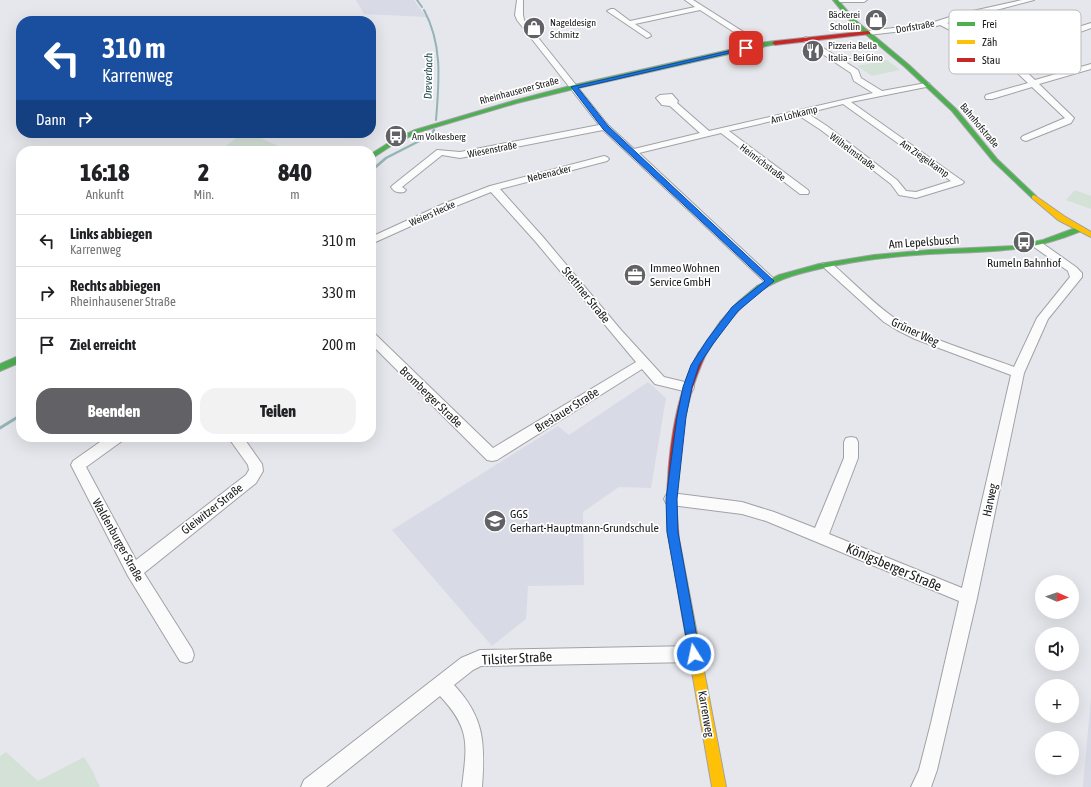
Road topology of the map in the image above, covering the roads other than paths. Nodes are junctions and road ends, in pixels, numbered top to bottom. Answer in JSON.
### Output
{"nodes":[{"id":1,"x":520,"y":0,"type":"edge"},
{"id":2,"x":688,"y":0,"type":"edge"},
{"id":3,"x":836,"y":0,"type":"edge"},
{"id":4,"x":864,"y":0,"type":"edge"},
{"id":5,"x":1031,"y":0,"type":"edge"},
{"id":6,"x":701,"y":8,"type":"junction"},
{"id":7,"x":989,"y":10,"type":"edge"},
{"id":8,"x":611,"y":11,"type":"dead end"},
{"id":9,"x":949,"y":20,"type":"edge"},
{"id":10,"x":939,"y":22,"type":"junction"},
{"id":11,"x":629,"y":23,"type":"junction"},
{"id":12,"x":1091,"y":25,"type":"edge"},
{"id":13,"x":949,"y":27,"type":"edge"},
{"id":14,"x":1081,"y":29,"type":"edge"},
{"id":15,"x":868,"y":33,"type":"junction"},
{"id":16,"x":647,"y":36,"type":"dead end"},
{"id":17,"x":806,"y":39,"type":"junction"},
{"id":18,"x":760,"y":45,"type":"junction"},
{"id":19,"x":1091,"y":66,"type":"edge"},
{"id":20,"x":1081,"y":69,"type":"edge"},
{"id":21,"x":1025,"y":74,"type":"edge"},
{"id":22,"x":1065,"y":74,"type":"edge"},
{"id":23,"x":1035,"y":83,"type":"junction"},
{"id":24,"x":926,"y":85,"type":"junction"},
{"id":25,"x":574,"y":87,"type":"junction"},
{"id":26,"x":880,"y":94,"type":"junction"},
{"id":27,"x":989,"y":97,"type":"dead end"},
{"id":28,"x":845,"y":102,"type":"junction"},
{"id":29,"x":673,"y":104,"type":"dead end"},
{"id":30,"x":800,"y":112,"type":"junction"},
{"id":31,"x":605,"y":127,"type":"junction"},
{"id":32,"x":723,"y":131,"type":"junction"},
{"id":33,"x":708,"y":135,"type":"junction"},
{"id":34,"x":1026,"y":138,"type":"dead end"},
{"id":35,"x":632,"y":152,"type":"junction"},
{"id":36,"x":376,"y":154,"type":"edge"},
{"id":37,"x":604,"y":159,"type":"dead end"},
{"id":38,"x":493,"y":188,"type":"junction"},
{"id":39,"x":401,"y":190,"type":"dead end"},
{"id":40,"x":804,"y":192,"type":"dead end"},
{"id":41,"x":903,"y":193,"type":"joint"},
{"id":42,"x":1078,"y":229,"type":"junction"},
{"id":43,"x":1091,"y":235,"type":"edge"},
{"id":44,"x":376,"y":239,"type":"edge"},
{"id":45,"x":1038,"y":245,"type":"junction"},
{"id":46,"x":827,"y":265,"type":"junction"},
{"id":47,"x":770,"y":281,"type":"junction"},
{"id":48,"x":376,"y":342,"type":"edge"},
{"id":49,"x":16,"y":360,"type":"edge"},
{"id":50,"x":643,"y":363,"type":"junction"},
{"id":51,"x":0,"y":368,"type":"edge"},
{"id":52,"x":1018,"y":373,"type":"junction"},
{"id":53,"x":688,"y":387,"type":"junction"},
{"id":54,"x":110,"y":442,"type":"edge"},
{"id":55,"x":239,"y":442,"type":"edge"},
{"id":56,"x":851,"y":442,"type":"dead end"},
{"id":57,"x":492,"y":456,"type":"joint"},
{"id":58,"x":672,"y":499,"type":"junction"},
{"id":59,"x":820,"y":536,"type":"junction"},
{"id":60,"x":134,"y":570,"type":"junction"},
{"id":61,"x":969,"y":598,"type":"junction"},
{"id":62,"x":694,"y":654,"type":"junction"},
{"id":63,"x":186,"y":655,"type":"dead end"},
{"id":64,"x":442,"y":685,"type":"junction"},
{"id":65,"x":311,"y":787,"type":"edge"},
{"id":66,"x":472,"y":787,"type":"edge"},
{"id":67,"x":719,"y":787,"type":"edge"},
{"id":68,"x":921,"y":787,"type":"edge"}],
"edges":[{"from":1,"to":25,"type":"street"},
{"from":2,"to":6,"type":"street"},
{"from":3,"to":4,"type":"street"},
{"from":3,"to":15,"type":"street","name":"Bahnhofstraße"},
{"from":5,"to":7,"type":"street","name":"Dorfstraße"},
{"from":6,"to":11,"type":"street"},
{"from":6,"to":18,"type":"street"},
{"from":8,"to":11,"type":"street"},
{"from":9,"to":10,"type":"street","name":"Dorfstraße"},
{"from":10,"to":13,"type":"street"},
{"from":10,"to":15,"type":"street","name":"Dorfstraße"},
{"from":11,"to":16,"type":"street"},
{"from":12,"to":14,"type":"street"},
{"from":15,"to":17,"type":"street","name":"Rheinhausener Straße"},
{"from":15,"to":24,"type":"street","name":"Bahnhofstraße"},
{"from":17,"to":18,"type":"street","name":"Rheinhausener Straße"},
{"from":17,"to":26,"type":"street"},
{"from":18,"to":25,"type":"street","name":"Rheinhausener Straße"},
{"from":19,"to":20,"type":"street"},
{"from":21,"to":23,"type":"street"},
{"from":22,"to":23,"type":"street"},
{"from":23,"to":27,"type":"street"},
{"from":23,"to":34,"type":"street"},
{"from":24,"to":26,"type":"street","name":"Am Lohkamp"},
{"from":24,"to":42,"type":"street","name":"Bahnhofstraße"},
{"from":25,"to":31,"type":"street"},
{"from":25,"to":36,"type":"street","name":"Rheinhausener Straße"},
{"from":26,"to":28,"type":"street","name":"Am Lohkamp"},
{"from":28,"to":30,"type":"street","name":"Am Lohkamp"},
{"from":28,"to":41,"type":"street","name":"Am Ziegelkamp"},
{"from":29,"to":33,"type":"street"},
{"from":30,"to":32,"type":"street","name":"Am Lohkamp"},
{"from":30,"to":41,"type":"street","name":"Wilhelmstraße"},
{"from":31,"to":35,"type":"street"},
{"from":31,"to":39,"type":"street","name":"Wiesenstraße"},
{"from":32,"to":33,"type":"street","name":"Am Lohkamp"},
{"from":32,"to":40,"type":"street","name":"Heinrichstraße"},
{"from":33,"to":35,"type":"street","name":"Am Lohkamp"},
{"from":35,"to":47,"type":"street"},
{"from":37,"to":38,"type":"street","name":"Nebenacker"},
{"from":38,"to":44,"type":"street","name":"Weiers Hecke"},
{"from":38,"to":50,"type":"street","name":"Stettiner Straße"},
{"from":42,"to":43,"type":"street","name":"Bahnhofstraße"},
{"from":42,"to":45,"type":"street","name":"Am Lepelsbusch"},
{"from":45,"to":46,"type":"street","name":"Am Lepelsbusch"},
{"from":45,"to":52,"type":"street","name":"Harweg"},
{"from":46,"to":47,"type":"street","name":"Am Lepelsbusch"},
{"from":46,"to":52,"type":"street","name":"Grüner Weg"},
{"from":47,"to":53,"type":"street","name":"Karrenweg"},
{"from":48,"to":57,"type":"street","name":"Bromberger Straße"},
{"from":49,"to":51,"type":"street"},
{"from":50,"to":53,"type":"street","name":"Stettiner Straße"},
{"from":50,"to":57,"type":"street","name":"Breslauer Straße"},
{"from":52,"to":61,"type":"street","name":"Harweg"},
{"from":53,"to":58,"type":"street","name":"Karrenweg"},
{"from":54,"to":60,"type":"street","name":"Waldenburger Straße"},
{"from":55,"to":60,"type":"street","name":"Gleiwitzer Straße"},
{"from":56,"to":59,"type":"street"},
{"from":58,"to":59,"type":"street","name":"Königsberger Straße"},
{"from":58,"to":62,"type":"street","name":"Karrenweg"},
{"from":59,"to":61,"type":"street","name":"Königsberger Straße"},
{"from":60,"to":63,"type":"street","name":"Waldenburger Straße"},
{"from":61,"to":68,"type":"street","name":"Harweg"},
{"from":62,"to":64,"type":"street","name":"Tilsiter Straße"},
{"from":62,"to":67,"type":"street","name":"Karrenweg"},
{"from":64,"to":65,"type":"street","name":"Tilsiter Straße"},
{"from":64,"to":66,"type":"street"}]}
